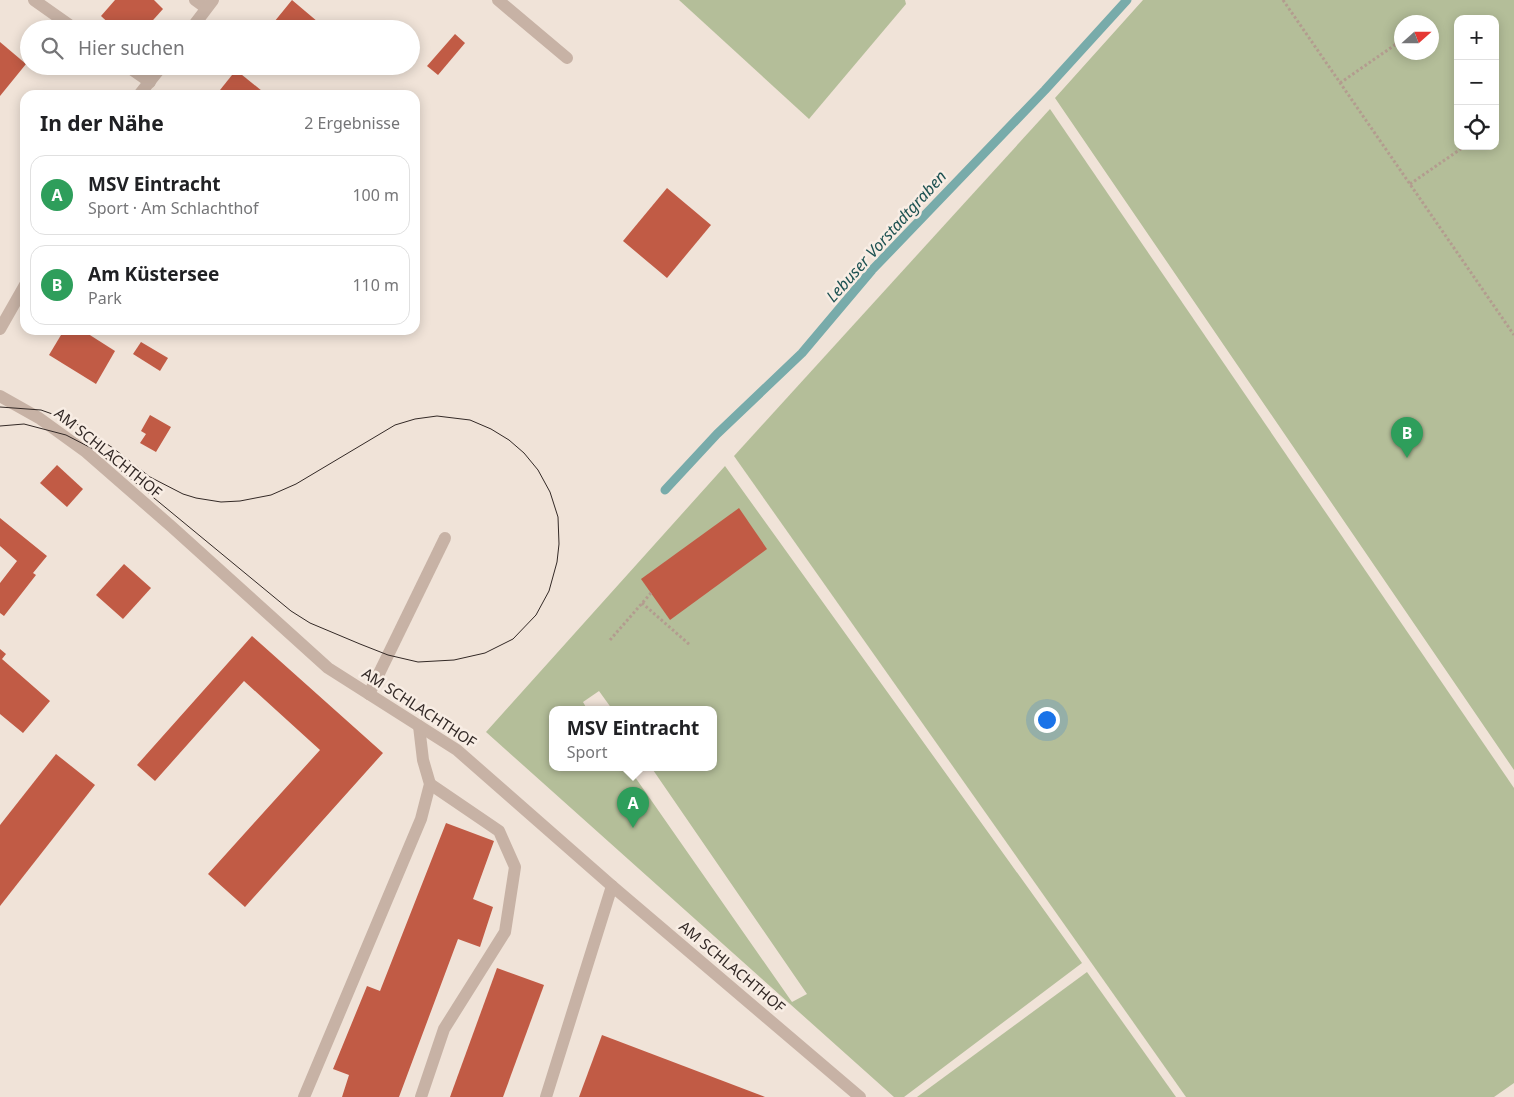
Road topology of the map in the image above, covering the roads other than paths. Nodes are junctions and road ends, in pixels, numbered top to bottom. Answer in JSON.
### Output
{"nodes":[{"id":1,"x":34,"y":0,"type":"edge"},
{"id":2,"x":195,"y":0,"type":"edge"},
{"id":3,"x":498,"y":0,"type":"edge"},
{"id":4,"x":210,"y":4,"type":"edge"},
{"id":5,"x":62,"y":20,"type":"edge"},
{"id":6,"x":197,"y":20,"type":"edge"},
{"id":7,"x":567,"y":58,"type":"dead end"},
{"id":8,"x":140,"y":75,"type":"edge"},
{"id":9,"x":155,"y":75,"type":"edge"},
{"id":10,"x":150,"y":82,"type":"junction"},
{"id":11,"x":143,"y":90,"type":"edge"},
{"id":12,"x":20,"y":294,"type":"edge"},
{"id":13,"x":0,"y":329,"type":"edge"},
{"id":14,"x":0,"y":396,"type":"edge"},
{"id":15,"x":445,"y":538,"type":"dead end"},
{"id":16,"x":369,"y":694,"type":"junction"},
{"id":17,"x":419,"y":726,"type":"junction"},
{"id":18,"x":430,"y":784,"type":"junction"},
{"id":19,"x":612,"y":886,"type":"junction"},
{"id":20,"x":304,"y":1097,"type":"edge"},
{"id":21,"x":422,"y":1097,"type":"edge"},
{"id":22,"x":546,"y":1097,"type":"edge"},
{"id":23,"x":860,"y":1097,"type":"edge"}],
"edges":[{"from":1,"to":5,"type":"street"},
{"from":2,"to":4,"type":"street"},
{"from":3,"to":7,"type":"street"},
{"from":4,"to":6,"type":"street"},
{"from":8,"to":10,"type":"street"},
{"from":9,"to":10,"type":"street"},
{"from":10,"to":11,"type":"street"},
{"from":12,"to":13,"type":"street"},
{"from":14,"to":16,"type":"street","name":"AM SCHLACHTHOF"},
{"from":15,"to":16,"type":"street"},
{"from":16,"to":17,"type":"street","name":"AM SCHLACHTHOF"},
{"from":17,"to":18,"type":"street"},
{"from":17,"to":19,"type":"street","name":"AM SCHLACHTHOF"},
{"from":18,"to":20,"type":"street"},
{"from":18,"to":21,"type":"street"},
{"from":19,"to":22,"type":"street"},
{"from":19,"to":23,"type":"street","name":"AM SCHLACHTHOF"}]}
